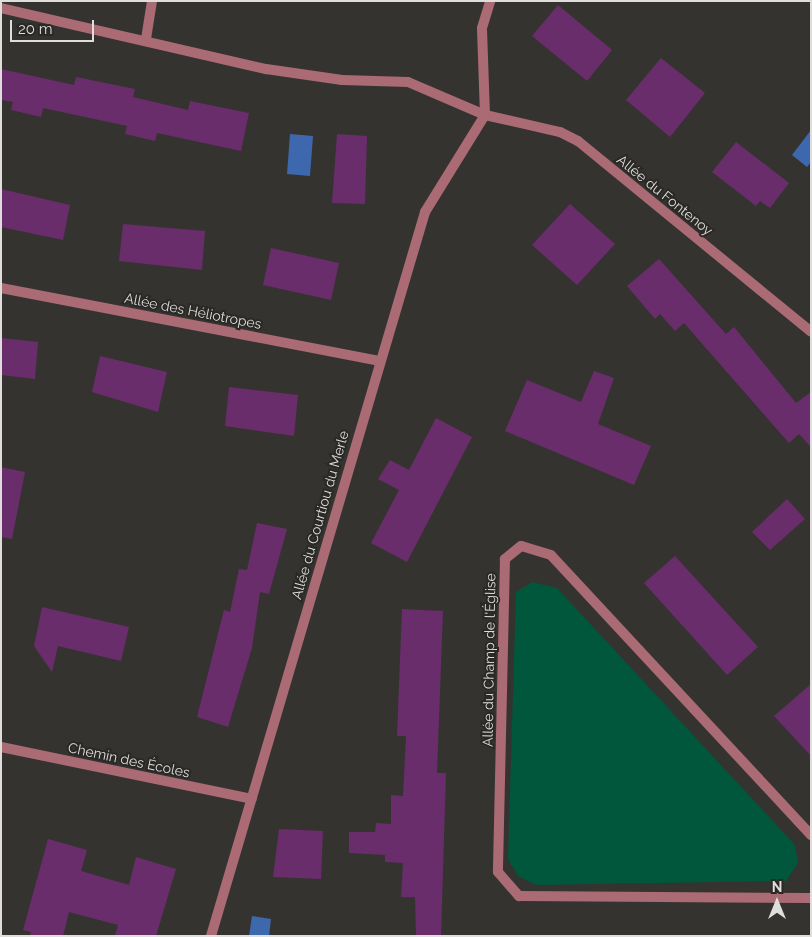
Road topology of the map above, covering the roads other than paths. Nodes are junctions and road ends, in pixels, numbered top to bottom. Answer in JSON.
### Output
{"nodes":[{"id":1,"x":152,"y":1,"type":"edge"},
{"id":2,"x":490,"y":1,"type":"edge"},
{"id":3,"x":1,"y":8,"type":"edge"},
{"id":4,"x":146,"y":39,"type":"junction"},
{"id":5,"x":485,"y":115,"type":"junction"},
{"id":6,"x":1,"y":288,"type":"edge"},
{"id":7,"x":811,"y":332,"type":"edge"},
{"id":8,"x":379,"y":361,"type":"junction"},
{"id":9,"x":1,"y":747,"type":"edge"},
{"id":10,"x":252,"y":799,"type":"junction"},
{"id":11,"x":811,"y":835,"type":"edge"},
{"id":12,"x":811,"y":898,"type":"edge"},
{"id":13,"x":211,"y":936,"type":"edge"}],
"edges":[{"from":1,"to":4,"type":"street"},
{"from":2,"to":5,"type":"street"},
{"from":3,"to":4,"type":"street","name":"Allée du Fontenoy"},
{"from":4,"to":5,"type":"street","name":"Allée du Fontenoy"},
{"from":5,"to":7,"type":"street","name":"Allée du Fontenoy"},
{"from":5,"to":8,"type":"street","name":"Allée du Courtiou du Merle"},
{"from":6,"to":8,"type":"street","name":"Allée des Héliotropes"},
{"from":8,"to":10,"type":"street","name":"Allée du Courtiou du Merle"},
{"from":9,"to":10,"type":"street","name":"Chemin des Écoles"},
{"from":10,"to":13,"type":"street","name":"Allée du Courtiou du Merle"},
{"from":11,"to":12,"type":"street","name":"Allée du Champ de l'Église"}]}
